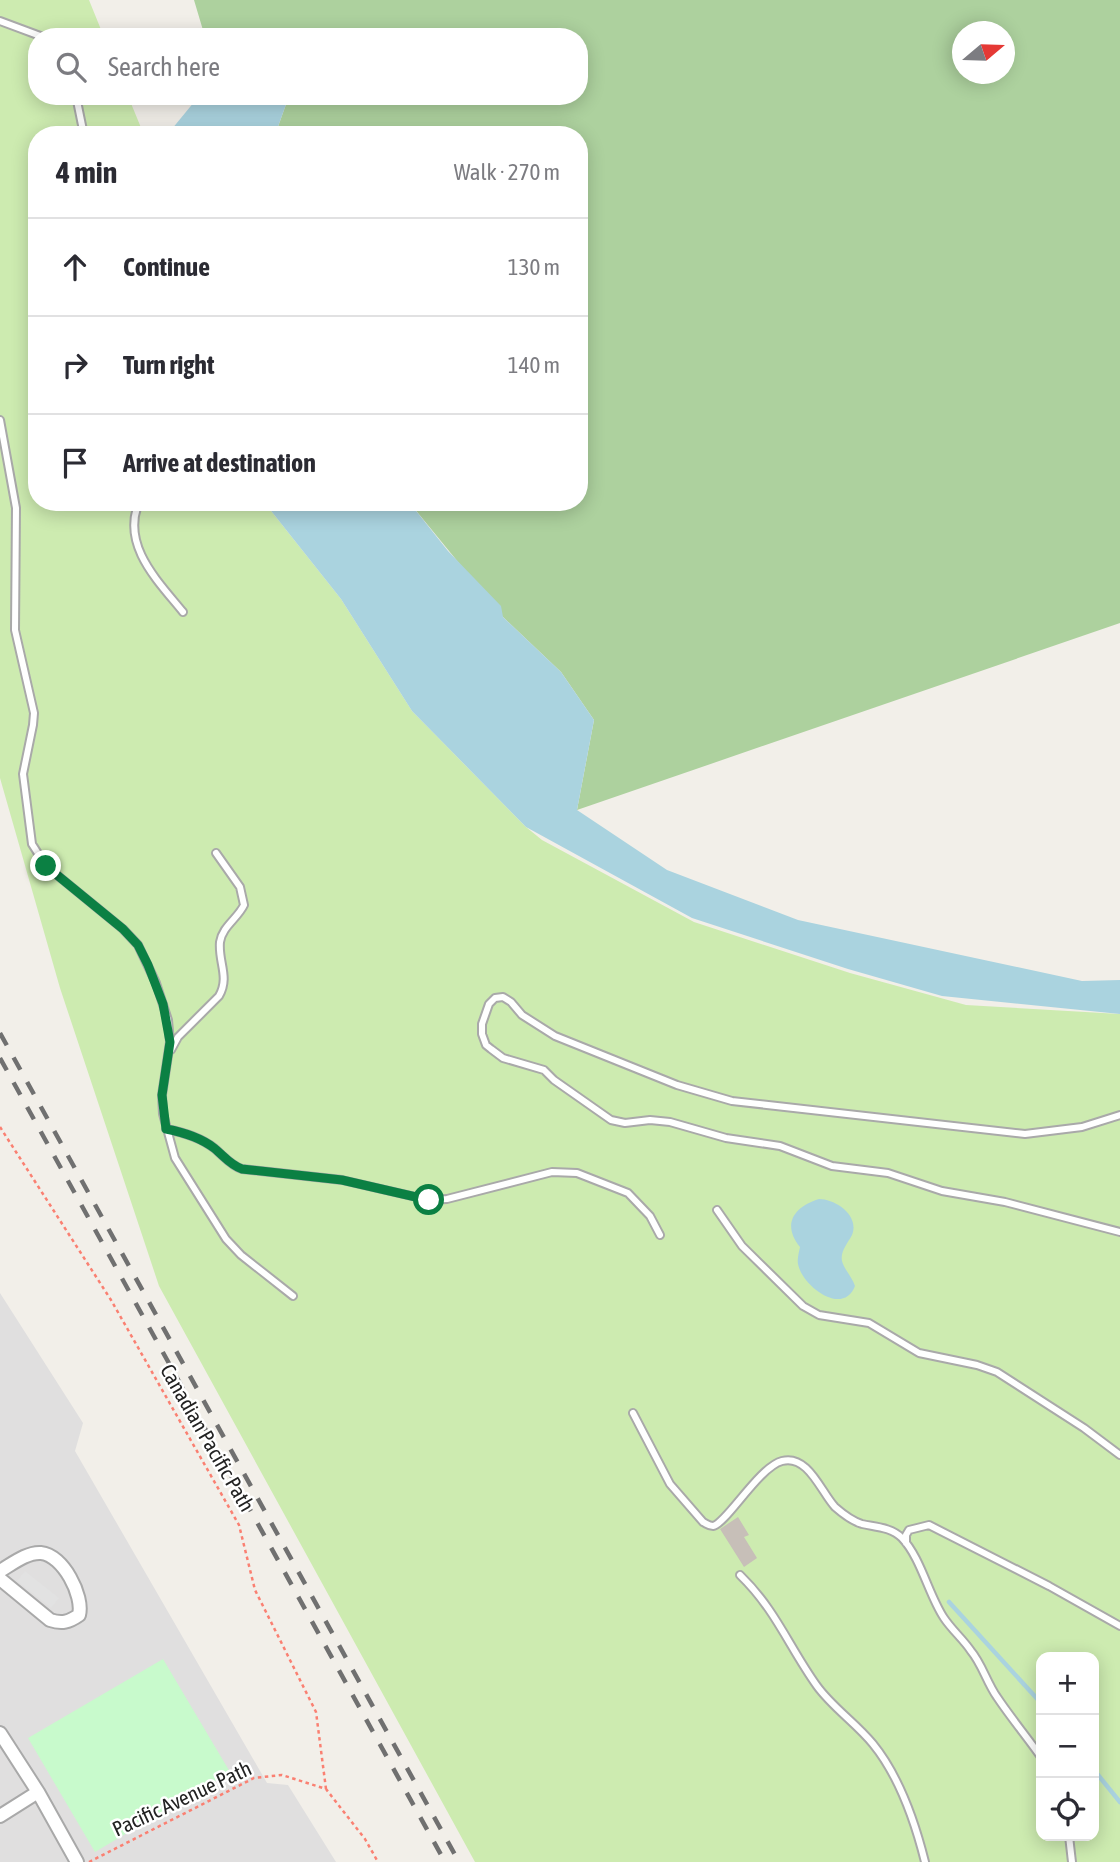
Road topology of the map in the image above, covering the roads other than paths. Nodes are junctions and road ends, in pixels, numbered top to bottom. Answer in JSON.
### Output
{"nodes":[{"id":1,"x":0,"y":21,"type":"edge"},
{"id":2,"x":28,"y":31,"type":"edge"},
{"id":3,"x":78,"y":105,"type":"edge"},
{"id":4,"x":82,"y":126,"type":"edge"},
{"id":5,"x":0,"y":420,"type":"edge"},
{"id":6,"x":135,"y":511,"type":"edge"},
{"id":7,"x":183,"y":612,"type":"dead end"},
{"id":8,"x":216,"y":853,"type":"dead end"},
{"id":9,"x":167,"y":1062,"type":"junction"},
{"id":10,"x":1120,"y":1115,"type":"edge"},
{"id":11,"x":166,"y":1129,"type":"junction"},
{"id":12,"x":717,"y":1209,"type":"dead end"},
{"id":13,"x":1120,"y":1232,"type":"edge"},
{"id":14,"x":660,"y":1235,"type":"dead end"},
{"id":15,"x":293,"y":1296,"type":"dead end"},
{"id":16,"x":633,"y":1413,"type":"dead end"},
{"id":17,"x":1120,"y":1455,"type":"edge"},
{"id":18,"x":906,"y":1545,"type":"junction"},
{"id":19,"x":0,"y":1571,"type":"edge"},
{"id":20,"x":740,"y":1576,"type":"dead end"},
{"id":21,"x":0,"y":1579,"type":"edge"},
{"id":22,"x":1120,"y":1626,"type":"edge"},
{"id":23,"x":0,"y":1733,"type":"edge"},
{"id":24,"x":1036,"y":1750,"type":"edge"},
{"id":25,"x":38,"y":1792,"type":"junction"},
{"id":26,"x":0,"y":1816,"type":"edge"},
{"id":27,"x":1070,"y":1841,"type":"edge"},
{"id":28,"x":77,"y":1862,"type":"edge"},
{"id":29,"x":925,"y":1862,"type":"edge"},
{"id":30,"x":1072,"y":1862,"type":"edge"}],
"edges":[{"from":1,"to":2,"type":"lane"},
{"from":3,"to":4,"type":"lane"},
{"from":5,"to":9,"type":"lane"},
{"from":6,"to":7,"type":"lane"},
{"from":8,"to":9,"type":"lane"},
{"from":9,"to":11,"type":"lane"},
{"from":10,"to":13,"type":"lane"},
{"from":11,"to":14,"type":"lane"},
{"from":11,"to":15,"type":"lane"},
{"from":12,"to":17,"type":"lane"},
{"from":16,"to":18,"type":"lane"},
{"from":18,"to":22,"type":"lane"},
{"from":18,"to":24,"type":"lane"},
{"from":19,"to":21,"type":"street"},
{"from":20,"to":29,"type":"lane"},
{"from":23,"to":25,"type":"street"},
{"from":25,"to":26,"type":"street"},
{"from":25,"to":28,"type":"street"},
{"from":27,"to":30,"type":"lane"}]}
